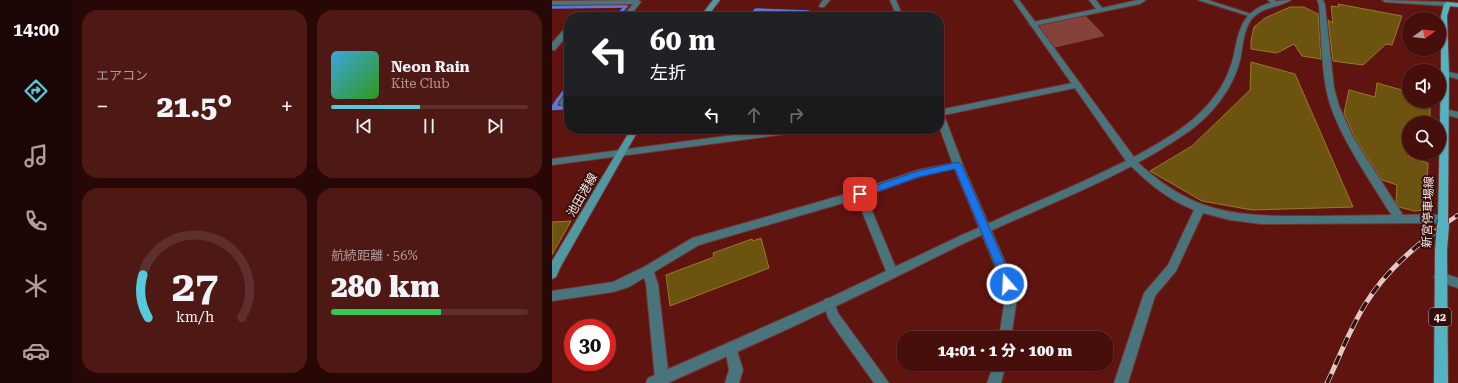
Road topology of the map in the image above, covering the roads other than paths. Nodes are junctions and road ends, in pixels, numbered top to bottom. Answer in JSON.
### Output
{"nodes":[{"id":1,"x":717,"y":0,"type":"edge"},
{"id":2,"x":894,"y":0,"type":"edge"},
{"id":3,"x":1016,"y":0,"type":"edge"},
{"id":4,"x":1092,"y":0,"type":"edge"},
{"id":5,"x":1144,"y":0,"type":"edge"},
{"id":6,"x":1201,"y":0,"type":"edge"},
{"id":7,"x":1288,"y":0,"type":"edge"},
{"id":8,"x":1320,"y":0,"type":"edge"},
{"id":9,"x":1385,"y":0,"type":"edge"},
{"id":10,"x":1272,"y":2,"type":"edge"},
{"id":11,"x":1446,"y":2,"type":"edge"},
{"id":12,"x":552,"y":3,"type":"edge"},
{"id":13,"x":1458,"y":5,"type":"edge"},
{"id":14,"x":1100,"y":10,"type":"junction"},
{"id":15,"x":629,"y":12,"type":"edge"},
{"id":16,"x":707,"y":12,"type":"edge"},
{"id":17,"x":898,"y":12,"type":"edge"},
{"id":18,"x":1251,"y":15,"type":"junction"},
{"id":19,"x":1033,"y":24,"type":"junction"},
{"id":20,"x":564,"y":35,"type":"edge"},
{"id":21,"x":552,"y":48,"type":"edge"},
{"id":22,"x":1446,"y":64,"type":"edge"},
{"id":23,"x":1446,"y":74,"type":"edge"},
{"id":24,"x":1458,"y":77,"type":"edge"},
{"id":25,"x":1077,"y":85,"type":"junction"},
{"id":26,"x":1445,"y":108,"type":"edge"},
{"id":27,"x":944,"y":112,"type":"edge"},
{"id":28,"x":1445,"y":112,"type":"junction"},
{"id":29,"x":1458,"y":115,"type":"edge"},
{"id":30,"x":944,"y":127,"type":"edge"},
{"id":31,"x":632,"y":134,"type":"edge"},
{"id":32,"x":764,"y":134,"type":"edge"},
{"id":33,"x":621,"y":153,"type":"junction"},
{"id":34,"x":552,"y":162,"type":"edge"},
{"id":35,"x":1132,"y":163,"type":"junction"},
{"id":36,"x":958,"y":165,"type":"junction"},
{"id":37,"x":860,"y":194,"type":"junction"},
{"id":38,"x":1200,"y":208,"type":"junction"},
{"id":39,"x":1399,"y":218,"type":"junction"},
{"id":40,"x":1442,"y":218,"type":"junction"},
{"id":41,"x":984,"y":229,"type":"junction"},
{"id":42,"x":553,"y":268,"type":"edge"},
{"id":43,"x":648,"y":270,"type":"junction"},
{"id":44,"x":892,"y":273,"type":"junction"},
{"id":45,"x":1440,"y":277,"type":"junction"},
{"id":46,"x":1458,"y":284,"type":"edge"},
{"id":47,"x":552,"y":296,"type":"edge"},
{"id":48,"x":829,"y":303,"type":"junction"},
{"id":49,"x":1005,"y":331,"type":"edge"},
{"id":50,"x":730,"y":348,"type":"junction"},
{"id":51,"x":998,"y":371,"type":"edge"},
{"id":52,"x":657,"y":381,"type":"edge"},
{"id":53,"x":732,"y":383,"type":"edge"},
{"id":54,"x":882,"y":383,"type":"edge"},
{"id":55,"x":994,"y":383,"type":"edge"},
{"id":56,"x":1121,"y":383,"type":"edge"},
{"id":57,"x":1441,"y":383,"type":"edge"}],
"edges":[{"from":1,"to":16,"type":"main road"},
{"from":2,"to":17,"type":"street"},
{"from":3,"to":19,"type":"street"},
{"from":4,"to":14,"type":"street"},
{"from":5,"to":14,"type":"street"},
{"from":6,"to":18,"type":"street"},
{"from":7,"to":10,"type":"street"},
{"from":8,"to":39,"type":"street"},
{"from":9,"to":11,"type":"street"},
{"from":10,"to":18,"type":"street"},
{"from":11,"to":13,"type":"main road"},
{"from":11,"to":22,"type":"main road","name":"新宮停車場線","number":"42"},
{"from":12,"to":15,"type":"street"},
{"from":14,"to":19,"type":"street"},
{"from":18,"to":35,"type":"street"},
{"from":19,"to":25,"type":"street"},
{"from":20,"to":21,"type":"street"},
{"from":23,"to":24,"type":"street"},
{"from":25,"to":27,"type":"street"},
{"from":25,"to":35,"type":"street"},
{"from":26,"to":28,"type":"main road","name":"新宮停車場線","number":"42"},
{"from":28,"to":29,"type":"street"},
{"from":28,"to":40,"type":"main road","name":"新宮停車場線","number":"42"},
{"from":30,"to":36,"type":"street"},
{"from":31,"to":33,"type":"main road","name":"池田港線"},
{"from":32,"to":33,"type":"street"},
{"from":33,"to":34,"type":"street"},
{"from":33,"to":42,"type":"main road","name":"池田港線"},
{"from":35,"to":38,"type":"street"},
{"from":35,"to":41,"type":"street"},
{"from":36,"to":37,"type":"street"},
{"from":36,"to":41,"type":"street"},
{"from":37,"to":43,"type":"street"},
{"from":37,"to":44,"type":"street"},
{"from":38,"to":39,"type":"street"},
{"from":38,"to":56,"type":"street"},
{"from":39,"to":40,"type":"street"},
{"from":40,"to":45,"type":"main road","name":"新宮停車場線","number":"42","bridge":true},
{"from":41,"to":44,"type":"street"},
{"from":41,"to":49,"type":"street"},
{"from":43,"to":47,"type":"street"},
{"from":43,"to":52,"type":"street"},
{"from":44,"to":48,"type":"street"},
{"from":45,"to":46,"type":"street"},
{"from":45,"to":57,"type":"main road","name":"新宮停車場線","number":"42"},
{"from":48,"to":50,"type":"street"},
{"from":48,"to":54,"type":"street"},
{"from":50,"to":52,"type":"street"},
{"from":50,"to":53,"type":"street"},
{"from":51,"to":55,"type":"street"}]}
